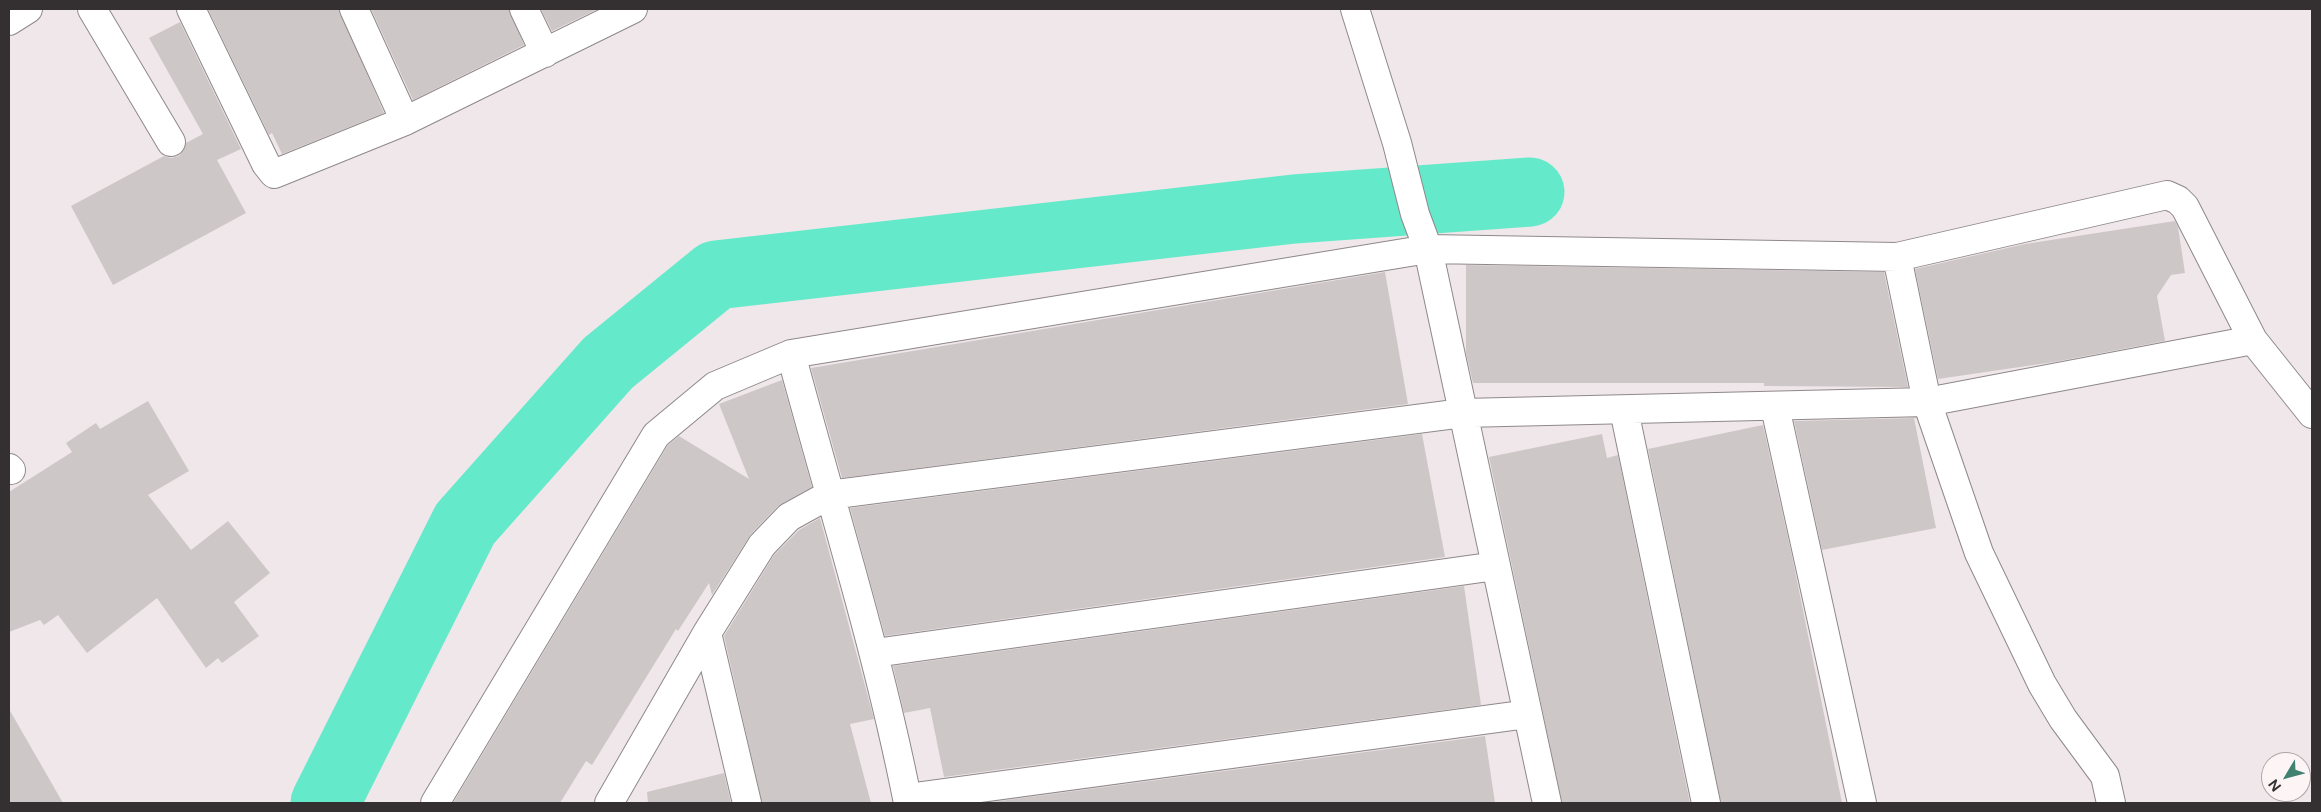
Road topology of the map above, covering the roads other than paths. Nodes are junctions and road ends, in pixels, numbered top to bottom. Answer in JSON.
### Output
{"nodes":[{"id":1,"x":28,"y":9,"type":"edge"},
{"id":2,"x":92,"y":9,"type":"edge"},
{"id":3,"x":191,"y":9,"type":"edge"},
{"id":4,"x":354,"y":9,"type":"edge"},
{"id":5,"x":524,"y":9,"type":"edge"},
{"id":6,"x":633,"y":9,"type":"edge"},
{"id":7,"x":1355,"y":9,"type":"edge"},
{"id":8,"x":9,"y":21,"type":"edge"},
{"id":9,"x":545,"y":53,"type":"junction"},
{"id":10,"x":405,"y":121,"type":"junction"},
{"id":11,"x":171,"y":142,"type":"dead end"},
{"id":12,"x":1428,"y":249,"type":"junction"},
{"id":13,"x":1897,"y":257,"type":"junction"},
{"id":14,"x":2253,"y":340,"type":"junction"},
{"id":15,"x":791,"y":354,"type":"junction"},
{"id":16,"x":1928,"y":402,"type":"junction"},
{"id":17,"x":1775,"y":407,"type":"junction"},
{"id":18,"x":1624,"y":410,"type":"junction"},
{"id":19,"x":1463,"y":413,"type":"junction"},
{"id":20,"x":2312,"y":414,"type":"edge"},
{"id":21,"x":829,"y":495,"type":"junction"},
{"id":22,"x":1496,"y":566,"type":"junction"},
{"id":23,"x":707,"y":633,"type":"junction"},
{"id":24,"x":875,"y":653,"type":"junction"},
{"id":25,"x":1528,"y":714,"type":"junction"},
{"id":26,"x":908,"y":800,"type":"edge"},
{"id":27,"x":435,"y":803,"type":"edge"},
{"id":28,"x":609,"y":803,"type":"edge"},
{"id":29,"x":747,"y":803,"type":"edge"},
{"id":30,"x":1547,"y":803,"type":"edge"},
{"id":31,"x":1706,"y":803,"type":"edge"},
{"id":32,"x":1862,"y":803,"type":"edge"},
{"id":33,"x":2111,"y":803,"type":"edge"}],
"edges":[{"from":1,"to":8,"type":"street"},
{"from":2,"to":11,"type":"street"},
{"from":3,"to":10,"type":"street"},
{"from":4,"to":10,"type":"street"},
{"from":5,"to":9,"type":"street"},
{"from":6,"to":9,"type":"street"},
{"from":7,"to":12,"type":"street"},
{"from":9,"to":10,"type":"street"},
{"from":12,"to":13,"type":"street"},
{"from":12,"to":15,"type":"street"},
{"from":12,"to":19,"type":"street"},
{"from":13,"to":14,"type":"street"},
{"from":13,"to":16,"type":"street"},
{"from":14,"to":16,"type":"street"},
{"from":14,"to":20,"type":"street"},
{"from":15,"to":21,"type":"street"},
{"from":15,"to":27,"type":"street"},
{"from":16,"to":17,"type":"street"},
{"from":16,"to":33,"type":"street"},
{"from":17,"to":18,"type":"street"},
{"from":17,"to":32,"type":"street"},
{"from":18,"to":19,"type":"street"},
{"from":18,"to":31,"type":"street"},
{"from":19,"to":21,"type":"street"},
{"from":19,"to":22,"type":"street"},
{"from":21,"to":23,"type":"street"},
{"from":21,"to":24,"type":"street"},
{"from":22,"to":24,"type":"street"},
{"from":22,"to":25,"type":"street"},
{"from":23,"to":28,"type":"street"},
{"from":23,"to":29,"type":"street"},
{"from":24,"to":26,"type":"street"},
{"from":25,"to":26,"type":"street"},
{"from":25,"to":30,"type":"street"}]}
